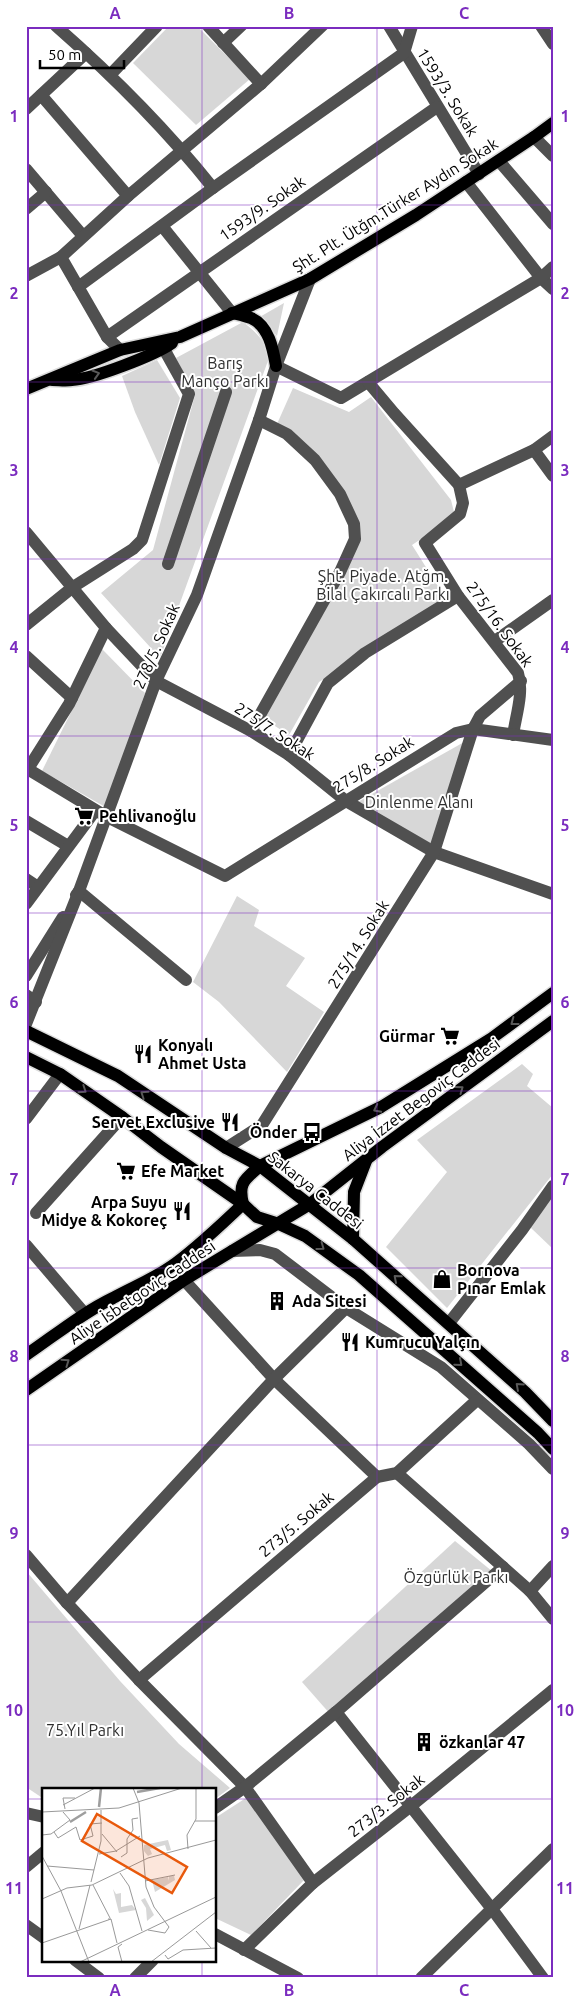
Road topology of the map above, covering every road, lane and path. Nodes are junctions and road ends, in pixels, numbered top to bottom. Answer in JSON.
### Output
{"nodes":[{"id":1,"x":56,"y":26,"type":"edge"},
{"id":2,"x":157,"y":26,"type":"edge"},
{"id":3,"x":208,"y":26,"type":"edge"},
{"id":4,"x":241,"y":26,"type":"edge"},
{"id":5,"x":322,"y":26,"type":"edge"},
{"id":6,"x":389,"y":26,"type":"edge"},
{"id":7,"x":412,"y":26,"type":"edge"},
{"id":8,"x":541,"y":26,"type":"edge"},
{"id":9,"x":223,"y":43,"type":"junction"},
{"id":10,"x":553,"y":44,"type":"edge"},
{"id":11,"x":86,"y":53,"type":"junction"},
{"id":12,"x":404,"y":53,"type":"junction"},
{"id":13,"x":110,"y":75,"type":"junction"},
{"id":14,"x":261,"y":84,"type":"junction"},
{"id":15,"x":41,"y":95,"type":"junction"},
{"id":16,"x":437,"y":107,"type":"junction"},
{"id":17,"x":26,"y":109,"type":"edge"},
{"id":18,"x":553,"y":123,"type":"edge"},
{"id":19,"x":534,"y":137,"type":"junction"},
{"id":20,"x":183,"y":150,"type":"junction"},
{"id":21,"x":553,"y":156,"type":"edge"},
{"id":22,"x":499,"y":161,"type":"junction"},
{"id":23,"x":26,"y":169,"type":"edge"},
{"id":24,"x":480,"y":174,"type":"junction"},
{"id":25,"x":466,"y":182,"type":"junction"},
{"id":26,"x":213,"y":188,"type":"junction"},
{"id":27,"x":46,"y":192,"type":"junction"},
{"id":28,"x":128,"y":196,"type":"junction"},
{"id":29,"x":26,"y":209,"type":"edge"},
{"id":30,"x":553,"y":224,"type":"edge"},
{"id":31,"x":162,"y":226,"type":"junction"},
{"id":32,"x":83,"y":236,"type":"junction"},
{"id":33,"x":60,"y":257,"type":"junction"},
{"id":34,"x":553,"y":268,"type":"edge"},
{"id":35,"x":200,"y":271,"type":"junction"},
{"id":36,"x":26,"y":276,"type":"edge"},
{"id":37,"x":541,"y":278,"type":"junction"},
{"id":38,"x":310,"y":279,"type":"junction"},
{"id":39,"x":78,"y":287,"type":"junction"},
{"id":40,"x":553,"y":289,"type":"edge"},
{"id":41,"x":232,"y":313,"type":"junction"},
{"id":42,"x":180,"y":337,"type":"junction"},
{"id":43,"x":107,"y":338,"type":"junction"},
{"id":44,"x":164,"y":349,"type":"junction"},
{"id":45,"x":120,"y":350,"type":"junction"},
{"id":46,"x":276,"y":366,"type":"junction"},
{"id":47,"x":48,"y":380,"type":"junction"},
{"id":48,"x":368,"y":382,"type":"junction"},
{"id":49,"x":26,"y":389,"type":"edge"},
{"id":50,"x":226,"y":392,"type":"dead end"},
{"id":51,"x":259,"y":420,"type":"junction"},
{"id":52,"x":553,"y":436,"type":"edge"},
{"id":53,"x":534,"y":450,"type":"junction"},
{"id":54,"x":553,"y":476,"type":"edge"},
{"id":55,"x":459,"y":485,"type":"junction"},
{"id":56,"x":26,"y":532,"type":"edge"},
{"id":57,"x":168,"y":564,"type":"dead end"},
{"id":58,"x":73,"y":587,"type":"junction"},
{"id":59,"x":458,"y":596,"type":"junction"},
{"id":60,"x":553,"y":600,"type":"edge"},
{"id":61,"x":26,"y":625,"type":"edge"},
{"id":62,"x":106,"y":628,"type":"junction"},
{"id":63,"x":495,"y":641,"type":"junction"},
{"id":64,"x":26,"y":656,"type":"edge"},
{"id":65,"x":156,"y":681,"type":"junction"},
{"id":66,"x":521,"y":681,"type":"junction"},
{"id":67,"x":72,"y":698,"type":"junction"},
{"id":68,"x":473,"y":729,"type":"junction"},
{"id":69,"x":251,"y":731,"type":"junction"},
{"id":70,"x":513,"y":734,"type":"junction"},
{"id":71,"x":553,"y":740,"type":"edge"},
{"id":72,"x":288,"y":756,"type":"junction"},
{"id":73,"x":27,"y":770,"type":"edge"},
{"id":74,"x":346,"y":800,"type":"junction"},
{"id":75,"x":101,"y":814,"type":"junction"},
{"id":76,"x":26,"y":821,"type":"edge"},
{"id":77,"x":68,"y":846,"type":"junction"},
{"id":78,"x":434,"y":852,"type":"junction"},
{"id":79,"x":26,"y":879,"type":"edge"},
{"id":80,"x":38,"y":887,"type":"junction"},
{"id":81,"x":79,"y":890,"type":"junction"},
{"id":82,"x":553,"y":894,"type":"edge"},
{"id":83,"x":26,"y":904,"type":"edge"},
{"id":84,"x":26,"y":976,"type":"edge"},
{"id":85,"x":186,"y":980,"type":"dead end"},
{"id":86,"x":553,"y":993,"type":"edge"},
{"id":87,"x":31,"y":998,"type":"edge"},
{"id":88,"x":553,"y":1021,"type":"edge"},
{"id":89,"x":26,"y":1024,"type":"edge"},
{"id":90,"x":26,"y":1031,"type":"edge"},
{"id":91,"x":26,"y":1056,"type":"edge"},
{"id":92,"x":60,"y":1074,"type":"junction"},
{"id":93,"x":122,"y":1116,"type":"junction"},
{"id":94,"x":26,"y":1119,"type":"edge"},
{"id":95,"x":226,"y":1148,"type":"junction"},
{"id":96,"x":366,"y":1160,"type":"junction"},
{"id":97,"x":260,"y":1166,"type":"junction"},
{"id":98,"x":553,"y":1186,"type":"edge"},
{"id":99,"x":243,"y":1204,"type":"junction"},
{"id":100,"x":310,"y":1204,"type":"junction"},
{"id":101,"x":36,"y":1213,"type":"dead end"},
{"id":102,"x":279,"y":1224,"type":"junction"},
{"id":103,"x":353,"y":1239,"type":"junction"},
{"id":104,"x":26,"y":1245,"type":"edge"},
{"id":105,"x":232,"y":1251,"type":"junction"},
{"id":106,"x":184,"y":1280,"type":"junction"},
{"id":107,"x":346,"y":1308,"type":"junction"},
{"id":108,"x":85,"y":1314,"type":"junction"},
{"id":109,"x":450,"y":1323,"type":"junction"},
{"id":110,"x":26,"y":1355,"type":"edge"},
{"id":111,"x":274,"y":1379,"type":"junction"},
{"id":112,"x":26,"y":1390,"type":"edge"},
{"id":113,"x":477,"y":1400,"type":"junction"},
{"id":114,"x":553,"y":1421,"type":"edge"},
{"id":115,"x":538,"y":1433,"type":"junction"},
{"id":116,"x":529,"y":1444,"type":"junction"},
{"id":117,"x":553,"y":1449,"type":"edge"},
{"id":118,"x":553,"y":1469,"type":"edge"},
{"id":119,"x":397,"y":1473,"type":"junction"},
{"id":120,"x":377,"y":1477,"type":"junction"},
{"id":121,"x":26,"y":1555,"type":"edge"},
{"id":122,"x":553,"y":1566,"type":"edge"},
{"id":123,"x":503,"y":1567,"type":"junction"},
{"id":124,"x":530,"y":1591,"type":"junction"},
{"id":125,"x":67,"y":1603,"type":"junction"},
{"id":126,"x":553,"y":1619,"type":"edge"},
{"id":127,"x":139,"y":1680,"type":"junction"},
{"id":128,"x":553,"y":1690,"type":"edge"},
{"id":129,"x":336,"y":1712,"type":"junction"},
{"id":130,"x":245,"y":1787,"type":"junction"},
{"id":131,"x":411,"y":1806,"type":"junction"},
{"id":132,"x":216,"y":1807,"type":"edge"},
{"id":133,"x":26,"y":1813,"type":"edge"},
{"id":134,"x":42,"y":1817,"type":"edge"},
{"id":135,"x":553,"y":1850,"type":"edge"},
{"id":136,"x":42,"y":1854,"type":"edge"},
{"id":137,"x":26,"y":1867,"type":"edge"},
{"id":138,"x":313,"y":1883,"type":"junction"},
{"id":139,"x":492,"y":1909,"type":"junction"},
{"id":140,"x":26,"y":1925,"type":"edge"},
{"id":141,"x":216,"y":1935,"type":"edge"},
{"id":142,"x":42,"y":1937,"type":"edge"},
{"id":143,"x":244,"y":1950,"type":"junction"},
{"id":144,"x":78,"y":1962,"type":"edge"},
{"id":145,"x":151,"y":1962,"type":"edge"},
{"id":146,"x":99,"y":1978,"type":"edge"},
{"id":147,"x":135,"y":1978,"type":"edge"},
{"id":148,"x":298,"y":1978,"type":"edge"},
{"id":149,"x":421,"y":1978,"type":"edge"},
{"id":150,"x":543,"y":1978,"type":"edge"}],
"edges":[{"from":1,"to":11,"type":"street"},
{"from":2,"to":13,"type":"street"},
{"from":3,"to":9,"type":"street"},
{"from":4,"to":9,"type":"street"},
{"from":5,"to":14,"type":"street"},
{"from":6,"to":12,"type":"street","name":"1593/3. Sokak"},
{"from":7,"to":12,"type":"street"},
{"from":8,"to":10,"type":"street"},
{"from":9,"to":14,"type":"street"},
{"from":11,"to":13,"type":"street"},
{"from":11,"to":15,"type":"street"},
{"from":12,"to":16,"type":"street","name":"1593/3. Sokak"},
{"from":12,"to":26,"type":"street"},
{"from":13,"to":20,"type":"street"},
{"from":14,"to":20,"type":"street"},
{"from":15,"to":17,"type":"street"},
{"from":15,"to":28,"type":"street"},
{"from":16,"to":24,"type":"street","name":"1593/3. Sokak"},
{"from":16,"to":35,"type":"street","name":"1593/9. Sokak"},
{"from":18,"to":19,"type":"main road","name":"Şht. Plt. Ütğm.Türker Aydın Sokak"},
{"from":19,"to":21,"type":"street"},
{"from":19,"to":22,"type":"main road","name":"Şht. Plt. Ütğm.Türker Aydın Sokak"},
{"from":20,"to":26,"type":"street"},
{"from":20,"to":28,"type":"street"},
{"from":22,"to":24,"type":"main road","name":"Şht. Plt. Ütğm.Türker Aydın Sokak"},
{"from":22,"to":30,"type":"street"},
{"from":23,"to":27,"type":"street"},
{"from":24,"to":25,"type":"main road","name":"Şht. Plt. Ütğm.Türker Aydın Sokak"},
{"from":25,"to":37,"type":"street"},
{"from":25,"to":38,"type":"main road","name":"Şht. Plt. Ütğm.Türker Aydın Sokak"},
{"from":26,"to":31,"type":"street"},
{"from":27,"to":29,"type":"street"},
{"from":27,"to":32,"type":"street"},
{"from":28,"to":32,"type":"street"},
{"from":31,"to":35,"type":"street"},
{"from":31,"to":39,"type":"street"},
{"from":32,"to":33,"type":"street"},
{"from":33,"to":36,"type":"street"},
{"from":33,"to":39,"type":"street"},
{"from":34,"to":37,"type":"street"},
{"from":35,"to":41,"type":"street"},
{"from":35,"to":43,"type":"street","name":"1593/9. Sokak"},
{"from":37,"to":40,"type":"street"},
{"from":37,"to":48,"type":"street"},
{"from":38,"to":41,"type":"main road","name":"Şht. Plt. Ütğm.Türker Aydın Sokak"},
{"from":38,"to":46,"type":"street","name":"278/5. Sokak"},
{"from":39,"to":43,"type":"street"},
{"from":41,"to":42,"type":"main road","name":"Şht. Plt. Ütğm.Türker Aydın Sokak"},
{"from":41,"to":46,"type":"main road"},
{"from":42,"to":44,"type":"main road"},
{"from":42,"to":45,"type":"main road","name":"Şht. Plt. Ütğm.Türker Aydın Sokak"},
{"from":43,"to":45,"type":"street"},
{"from":47,"to":44,"type":"main road","one_way":true},
{"from":44,"to":58,"type":"street"},
{"from":45,"to":47,"type":"main road","name":"Şht. Plt. Ütğm.Türker Aydın Sokak"},
{"from":46,"to":48,"type":"street"},
{"from":46,"to":51,"type":"street","name":"278/5. Sokak"},
{"from":47,"to":49,"type":"main road","name":"Şht. Plt. Ütğm.Türker Aydın Sokak"},
{"from":48,"to":55,"type":"street"},
{"from":50,"to":57,"type":"street"},
{"from":51,"to":65,"type":"street","name":"278/5. Sokak"},
{"from":51,"to":69,"type":"street"},
{"from":52,"to":53,"type":"street"},
{"from":53,"to":54,"type":"street"},
{"from":53,"to":55,"type":"street"},
{"from":55,"to":59,"type":"street","name":"275/16. Sokak"},
{"from":56,"to":58,"type":"street","name":"275/7. Sokak"},
{"from":58,"to":61,"type":"street"},
{"from":58,"to":62,"type":"street","name":"275/7. Sokak"},
{"from":59,"to":63,"type":"street","name":"275/16. Sokak"},
{"from":59,"to":72,"type":"street"},
{"from":60,"to":63,"type":"street"},
{"from":62,"to":65,"type":"street","name":"275/7. Sokak"},
{"from":62,"to":67,"type":"street"},
{"from":63,"to":66,"type":"street","name":"275/16. Sokak"},
{"from":64,"to":67,"type":"street"},
{"from":65,"to":69,"type":"street","name":"275/7. Sokak"},
{"from":65,"to":75,"type":"street","name":"278/5. Sokak"},
{"from":66,"to":68,"type":"street","name":"275/14. Sokak"},
{"from":66,"to":70,"type":"street","name":"275/16. Sokak"},
{"from":67,"to":73,"type":"street"},
{"from":68,"to":70,"type":"street","name":"275/8. Sokak"},
{"from":68,"to":74,"type":"street","name":"275/8. Sokak"},
{"from":68,"to":78,"type":"street","name":"275/14. Sokak"},
{"from":69,"to":72,"type":"street","name":"275/7. Sokak"},
{"from":70,"to":71,"type":"street","name":"275/8. Sokak"},
{"from":72,"to":74,"type":"street","name":"275/7. Sokak"},
{"from":73,"to":75,"type":"street"},
{"from":74,"to":75,"type":"street","name":"275/8. Sokak"},
{"from":74,"to":78,"type":"street","name":"275/7. Sokak"},
{"from":75,"to":77,"type":"street","name":"278/5. Sokak"},
{"from":75,"to":81,"type":"street","name":"278/5. Sokak"},
{"from":76,"to":77,"type":"street"},
{"from":77,"to":80,"type":"street","name":"278/5. Sokak"},
{"from":78,"to":82,"type":"street","name":"275/7. Sokak"},
{"from":78,"to":95,"type":"street","name":"275/14. Sokak"},
{"from":79,"to":80,"type":"street"},
{"from":80,"to":83,"type":"street","name":"278/5. Sokak"},
{"from":81,"to":84,"type":"street"},
{"from":81,"to":85,"type":"street"},
{"from":81,"to":87,"type":"street","name":"278/5. Sokak"},
{"from":86,"to":97,"type":"main road","name":"Aliya İzzet Begoviç Caddesi","one_way":true},
{"from":87,"to":89,"type":"street","name":"278/5. Sokak"},
{"from":96,"to":88,"type":"main road","name":"Aliya İzzet Begoviç Caddesi","one_way":true},
{"from":95,"to":90,"type":"main road","name":"Sakarya Caddesi","one_way":true},
{"from":91,"to":92,"type":"main road"},
{"from":92,"to":93,"type":"main road","one_way":true},
{"from":92,"to":94,"type":"street"},
{"from":93,"to":99,"type":"main road"},
{"from":93,"to":101,"type":"street"},
{"from":95,"to":97,"type":"main road","name":"Sakarya Caddesi"},
{"from":96,"to":100,"type":"main road","name":"Aliya İzzet Begoviç Caddesi"},
{"from":96,"to":103,"type":"main road"},
{"from":97,"to":99,"type":"main road","name":"Aliya İzzet Begoviç Caddesi"},
{"from":97,"to":100,"type":"main road","name":"Sakarya Caddesi"},
{"from":98,"to":109,"type":"street"},
{"from":99,"to":102,"type":"main road"},
{"from":99,"to":108,"type":"main road","name":"Aliye İsbetgoviç Caddesi"},
{"from":100,"to":102,"type":"main road","name":"Aliya İzzet Begoviç Caddesi"},
{"from":100,"to":103,"type":"main road","name":"Sakarya Caddesi"},
{"from":102,"to":105,"type":"main road","name":"Aliye İsbetgoviç Caddesi"},
{"from":102,"to":115,"type":"main road","one_way":true},
{"from":109,"to":103,"type":"main road","name":"Sakarya Caddesi","one_way":true},
{"from":104,"to":108,"type":"street"},
{"from":105,"to":106,"type":"main road","name":"Aliye İsbetgoviç Caddesi"},
{"from":105,"to":107,"type":"street"},
{"from":106,"to":111,"type":"street"},
{"from":112,"to":106,"type":"main road","name":"Aliye İsbetgoviç Caddesi","one_way":true},
{"from":107,"to":111,"type":"street"},
{"from":107,"to":113,"type":"street"},
{"from":108,"to":110,"type":"main road","name":"Aliye İsbetgoviç Caddesi"},
{"from":114,"to":109,"type":"main road","name":"Sakarya Caddesi","one_way":true},
{"from":111,"to":120,"type":"street"},
{"from":111,"to":125,"type":"street"},
{"from":113,"to":116,"type":"street"},
{"from":113,"to":119,"type":"street"},
{"from":115,"to":116,"type":"street"},
{"from":115,"to":117,"type":"main road"},
{"from":116,"to":118,"type":"street"},
{"from":119,"to":120,"type":"street","name":"273/5. Sokak"},
{"from":119,"to":123,"type":"street"},
{"from":120,"to":127,"type":"street","name":"273/5. Sokak"},
{"from":121,"to":125,"type":"street"},
{"from":122,"to":124,"type":"street"},
{"from":123,"to":124,"type":"street"},
{"from":123,"to":129,"type":"street"},
{"from":124,"to":126,"type":"street"},
{"from":125,"to":127,"type":"street"},
{"from":127,"to":130,"type":"street"},
{"from":128,"to":131,"type":"street","name":"273/3. Sokak"},
{"from":129,"to":130,"type":"street"},
{"from":129,"to":131,"type":"street"},
{"from":130,"to":132,"type":"street"},
{"from":130,"to":138,"type":"street"},
{"from":131,"to":138,"type":"street","name":"273/3. Sokak"},
{"from":131,"to":139,"type":"street"},
{"from":133,"to":134,"type":"street"},
{"from":135,"to":139,"type":"street"},
{"from":136,"to":137,"type":"street"},
{"from":138,"to":143,"type":"street","name":"273/3. Sokak"},
{"from":139,"to":149,"type":"street"},
{"from":139,"to":150,"type":"street"},
{"from":140,"to":142,"type":"street"},
{"from":141,"to":143,"type":"street"},
{"from":143,"to":148,"type":"street"},
{"from":144,"to":146,"type":"street"},
{"from":145,"to":147,"type":"street"}]}
